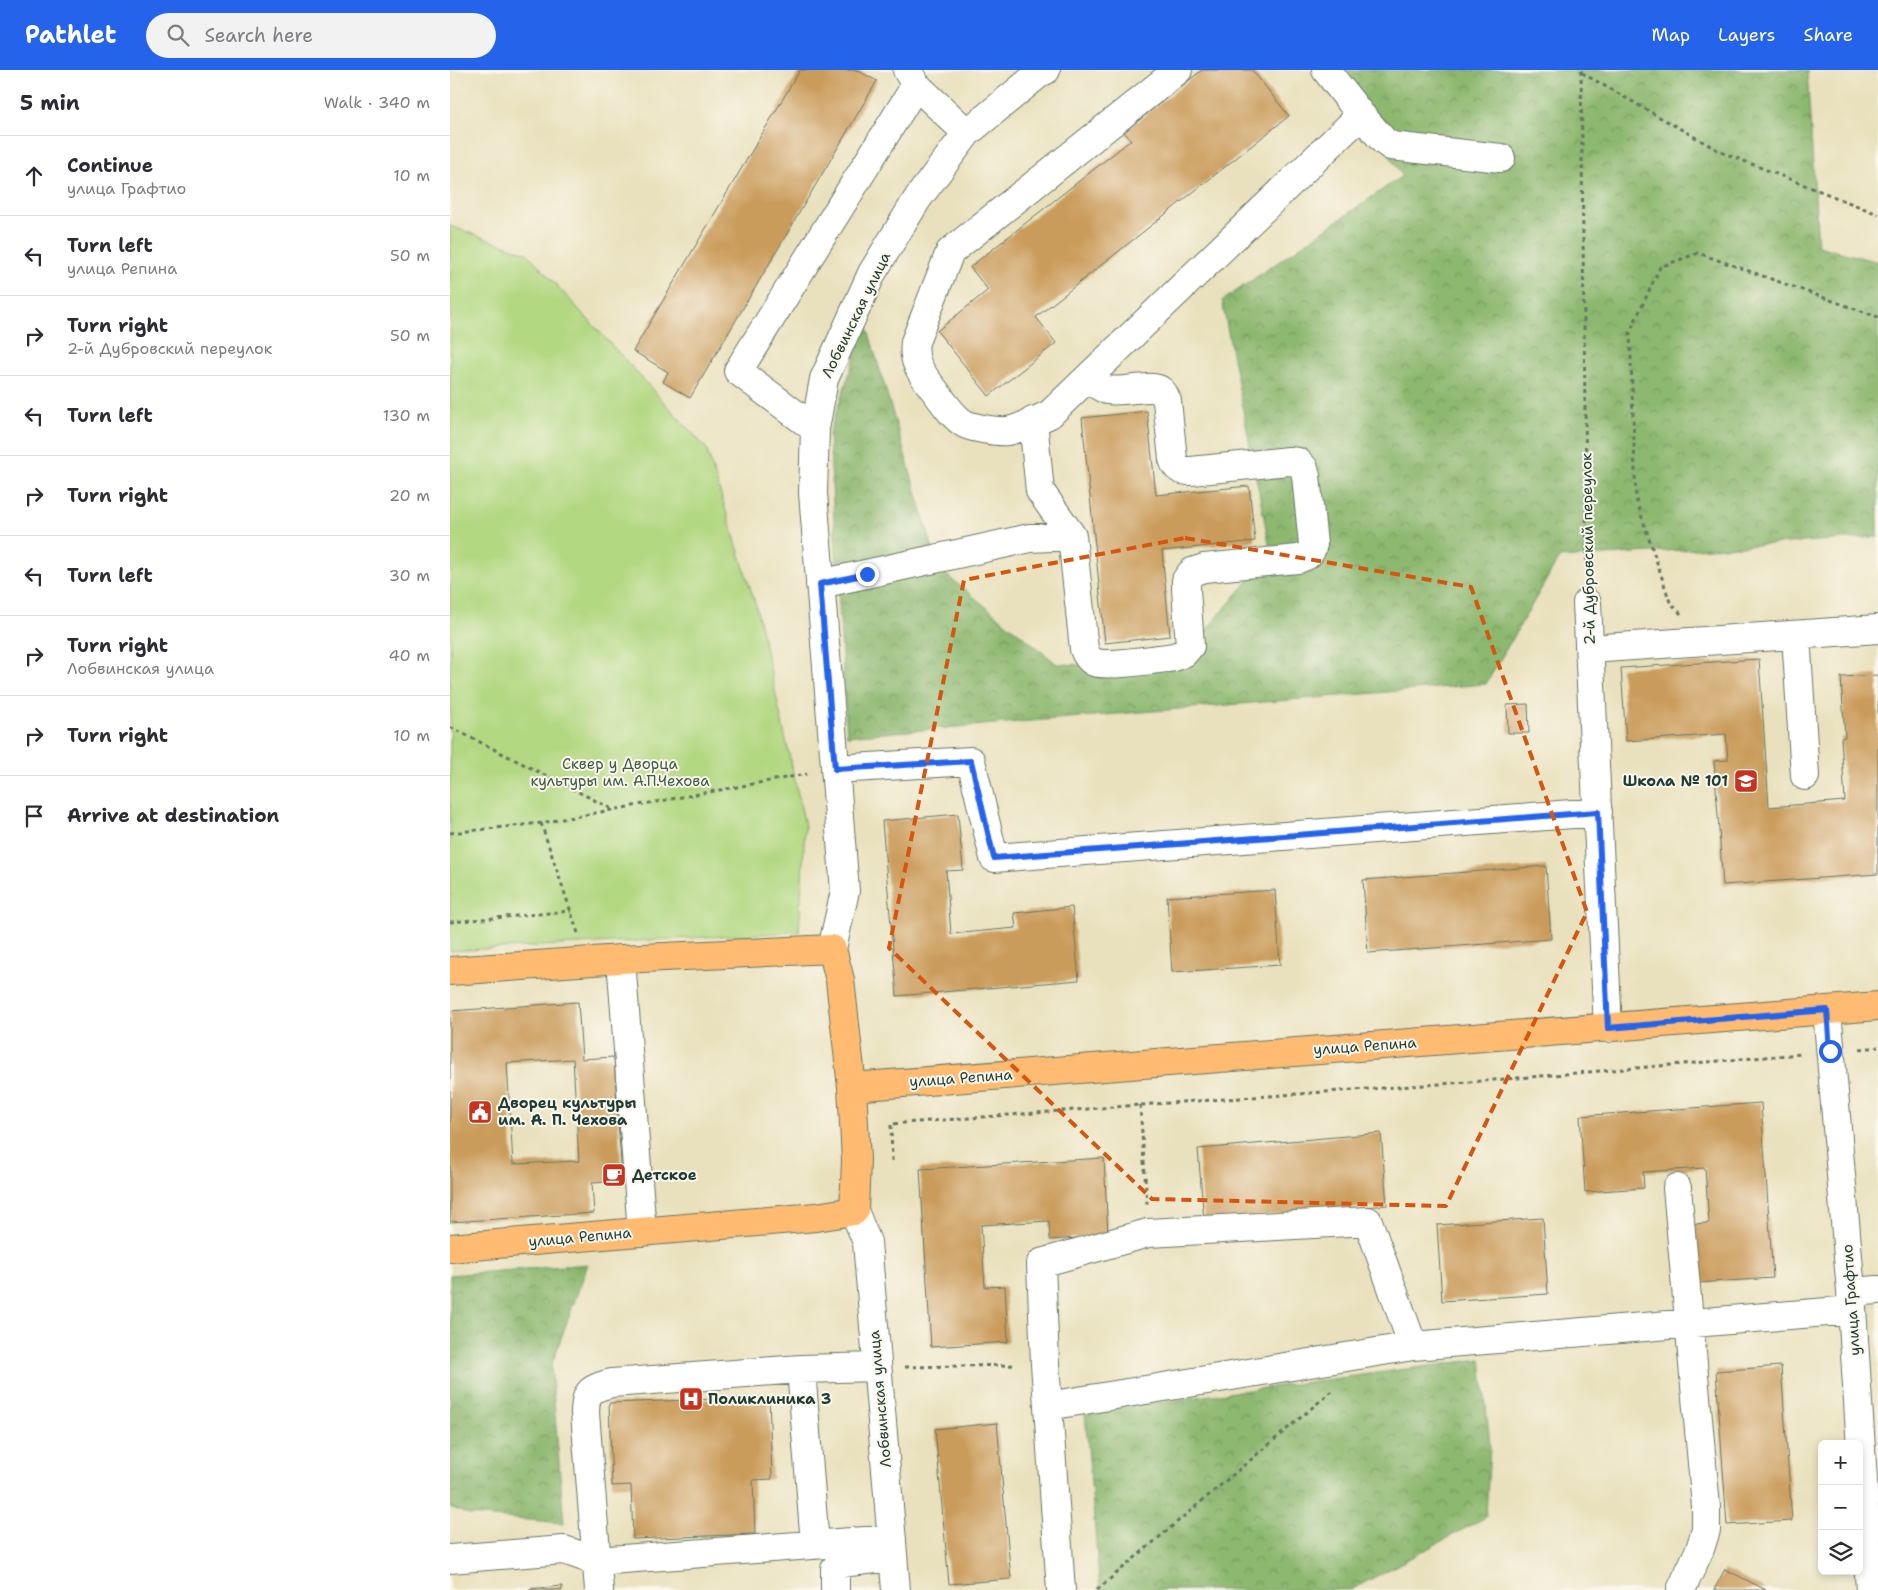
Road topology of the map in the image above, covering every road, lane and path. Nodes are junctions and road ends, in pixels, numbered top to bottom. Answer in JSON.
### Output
{"nodes":[{"id":1,"x":1046,"y":70,"type":"edge"},
{"id":2,"x":1178,"y":70,"type":"edge"},
{"id":3,"x":1326,"y":70,"type":"edge"},
{"id":4,"x":1581,"y":72,"type":"edge"},
{"id":5,"x":912,"y":78,"type":"edge"},
{"id":6,"x":1146,"y":80,"type":"edge"},
{"id":7,"x":1361,"y":114,"type":"junction"},
{"id":8,"x":967,"y":133,"type":"junction"},
{"id":9,"x":1501,"y":158,"type":"dead end"},
{"id":10,"x":1878,"y":214,"type":"edge"},
{"id":11,"x":1878,"y":317,"type":"edge"},
{"id":12,"x":1088,"y":378,"type":"junction"},
{"id":13,"x":1033,"y":421,"type":"junction"},
{"id":14,"x":815,"y":429,"type":"junction"},
{"id":15,"x":1072,"y":536,"type":"junction"},
{"id":16,"x":820,"y":584,"type":"junction"},
{"id":17,"x":1588,"y":603,"type":"joint"},
{"id":18,"x":1878,"y":630,"type":"edge"},
{"id":19,"x":1796,"y":636,"type":"junction"},
{"id":20,"x":1708,"y":642,"type":"junction"},
{"id":21,"x":1590,"y":650,"type":"junction"},
{"id":22,"x":450,"y":727,"type":"edge"},
{"id":23,"x":835,"y":769,"type":"junction"},
{"id":24,"x":1805,"y":776,"type":"dead end"},
{"id":25,"x":612,"y":809,"type":"junction"},
{"id":26,"x":1598,"y":812,"type":"junction"},
{"id":27,"x":541,"y":823,"type":"junction"},
{"id":28,"x":450,"y":833,"type":"edge"},
{"id":29,"x":571,"y":911,"type":"junction"},
{"id":30,"x":450,"y":922,"type":"edge"},
{"id":31,"x":580,"y":938,"type":"dead end"},
{"id":32,"x":832,"y":949,"type":"junction"},
{"id":33,"x":621,"y":959,"type":"junction"},
{"id":34,"x":450,"y":971,"type":"edge"},
{"id":35,"x":1878,"y":1006,"type":"edge"},
{"id":36,"x":1827,"y":1010,"type":"junction"},
{"id":37,"x":1608,"y":1028,"type":"junction"},
{"id":38,"x":1878,"y":1047,"type":"edge"},
{"id":39,"x":1830,"y":1051,"type":"junction"},
{"id":40,"x":852,"y":1087,"type":"junction"},
{"id":41,"x":1140,"y":1105,"type":"junction"},
{"id":42,"x":892,"y":1161,"type":"dead end"},
{"id":43,"x":1677,"y":1188,"type":"dead end"},
{"id":44,"x":854,"y":1211,"type":"junction"},
{"id":45,"x":642,"y":1232,"type":"junction"},
{"id":46,"x":1148,"y":1233,"type":"junction"},
{"id":47,"x":450,"y":1248,"type":"edge"},
{"id":48,"x":1878,"y":1290,"type":"edge"},
{"id":49,"x":1851,"y":1301,"type":"junction"},
{"id":50,"x":1690,"y":1324,"type":"junction"},
{"id":51,"x":1413,"y":1346,"type":"junction"},
{"id":52,"x":1045,"y":1364,"type":"junction"},
{"id":53,"x":877,"y":1367,"type":"junction"},
{"id":54,"x":801,"y":1370,"type":"junction"},
{"id":55,"x":1339,"y":1384,"type":"dead end"},
{"id":56,"x":1048,"y":1406,"type":"junction"},
{"id":57,"x":815,"y":1545,"type":"junction"},
{"id":58,"x":892,"y":1548,"type":"junction"},
{"id":59,"x":1873,"y":1548,"type":"edge"},
{"id":60,"x":450,"y":1559,"type":"edge"},
{"id":61,"x":596,"y":1562,"type":"junction"},
{"id":62,"x":599,"y":1590,"type":"edge"},
{"id":63,"x":835,"y":1590,"type":"edge"},
{"id":64,"x":896,"y":1590,"type":"edge"},
{"id":65,"x":1062,"y":1590,"type":"edge"},
{"id":66,"x":1097,"y":1590,"type":"edge"},
{"id":67,"x":1681,"y":1590,"type":"edge"},
{"id":68,"x":1870,"y":1590,"type":"edge"}],
"edges":[{"from":1,"to":8,"type":"street","name":"Лобвинская улица"},
{"from":2,"to":6,"type":"street"},
{"from":3,"to":7,"type":"street"},
{"from":4,"to":10,"type":"path"},
{"from":4,"to":17,"type":"path","name":"2-й Дубровский переулок"},
{"from":5,"to":8,"type":"street"},
{"from":5,"to":14,"type":"street"},
{"from":6,"to":13,"type":"street"},
{"from":7,"to":9,"type":"street"},
{"from":7,"to":12,"type":"street"},
{"from":8,"to":14,"type":"street","name":"Лобвинская улица"},
{"from":11,"to":20,"type":"path"},
{"from":12,"to":13,"type":"street"},
{"from":12,"to":15,"type":"street"},
{"from":13,"to":15,"type":"street"},
{"from":14,"to":16,"type":"street","name":"Лобвинская улица"},
{"from":15,"to":16,"type":"street"},
{"from":16,"to":23,"type":"street","name":"Лобвинская улица"},
{"from":17,"to":21,"type":"street","name":"2-й Дубровский переулок"},
{"from":18,"to":19,"type":"street"},
{"from":19,"to":20,"type":"street"},
{"from":19,"to":24,"type":"street"},
{"from":20,"to":21,"type":"street"},
{"from":21,"to":26,"type":"street","name":"2-й Дубровский переулок"},
{"from":22,"to":25,"type":"path"},
{"from":23,"to":25,"type":"path"},
{"from":23,"to":26,"type":"street"},
{"from":23,"to":32,"type":"street","name":"Лобвинская улица"},
{"from":25,"to":27,"type":"path"},
{"from":26,"to":37,"type":"street","name":"2-й Дубровский переулок"},
{"from":27,"to":28,"type":"path"},
{"from":27,"to":29,"type":"path"},
{"from":29,"to":30,"type":"path"},
{"from":29,"to":31,"type":"path"},
{"from":32,"to":33,"type":"main road"},
{"from":32,"to":40,"type":"main road"},
{"from":33,"to":34,"type":"main road"},
{"from":33,"to":45,"type":"street"},
{"from":35,"to":36,"type":"main road","name":"улица Репина"},
{"from":36,"to":37,"type":"main road","name":"улица Репина"},
{"from":36,"to":39,"type":"street","name":"улица Графтио"},
{"from":37,"to":40,"type":"main road","name":"улица Репина"},
{"from":38,"to":39,"type":"path"},
{"from":39,"to":41,"type":"path"},
{"from":39,"to":49,"type":"street","name":"улица Графтио"},
{"from":40,"to":44,"type":"main road"},
{"from":41,"to":42,"type":"path"},
{"from":41,"to":46,"type":"path"},
{"from":43,"to":50,"type":"street"},
{"from":44,"to":45,"type":"main road","name":"улица Репина"},
{"from":44,"to":53,"type":"street","name":"Лобвинская улица"},
{"from":45,"to":47,"type":"main road","name":"улица Репина"},
{"from":46,"to":51,"type":"street"},
{"from":46,"to":52,"type":"street"},
{"from":48,"to":49,"type":"street"},
{"from":49,"to":50,"type":"street"},
{"from":49,"to":59,"type":"street","name":"улица Графтио"},
{"from":50,"to":51,"type":"street"},
{"from":50,"to":67,"type":"street"},
{"from":51,"to":56,"type":"street"},
{"from":52,"to":53,"type":"path"},
{"from":52,"to":56,"type":"street"},
{"from":53,"to":54,"type":"street"},
{"from":53,"to":58,"type":"street","name":"Лобвинская улица"},
{"from":54,"to":57,"type":"street"},
{"from":54,"to":61,"type":"street"},
{"from":55,"to":66,"type":"path"},
{"from":56,"to":65,"type":"street"},
{"from":57,"to":58,"type":"street"},
{"from":57,"to":61,"type":"street"},
{"from":58,"to":63,"type":"street"},
{"from":58,"to":64,"type":"street","name":"Лобвинская улица"},
{"from":59,"to":68,"type":"street","name":"улица Графтио"},
{"from":60,"to":61,"type":"street"},
{"from":61,"to":62,"type":"street"}]}
